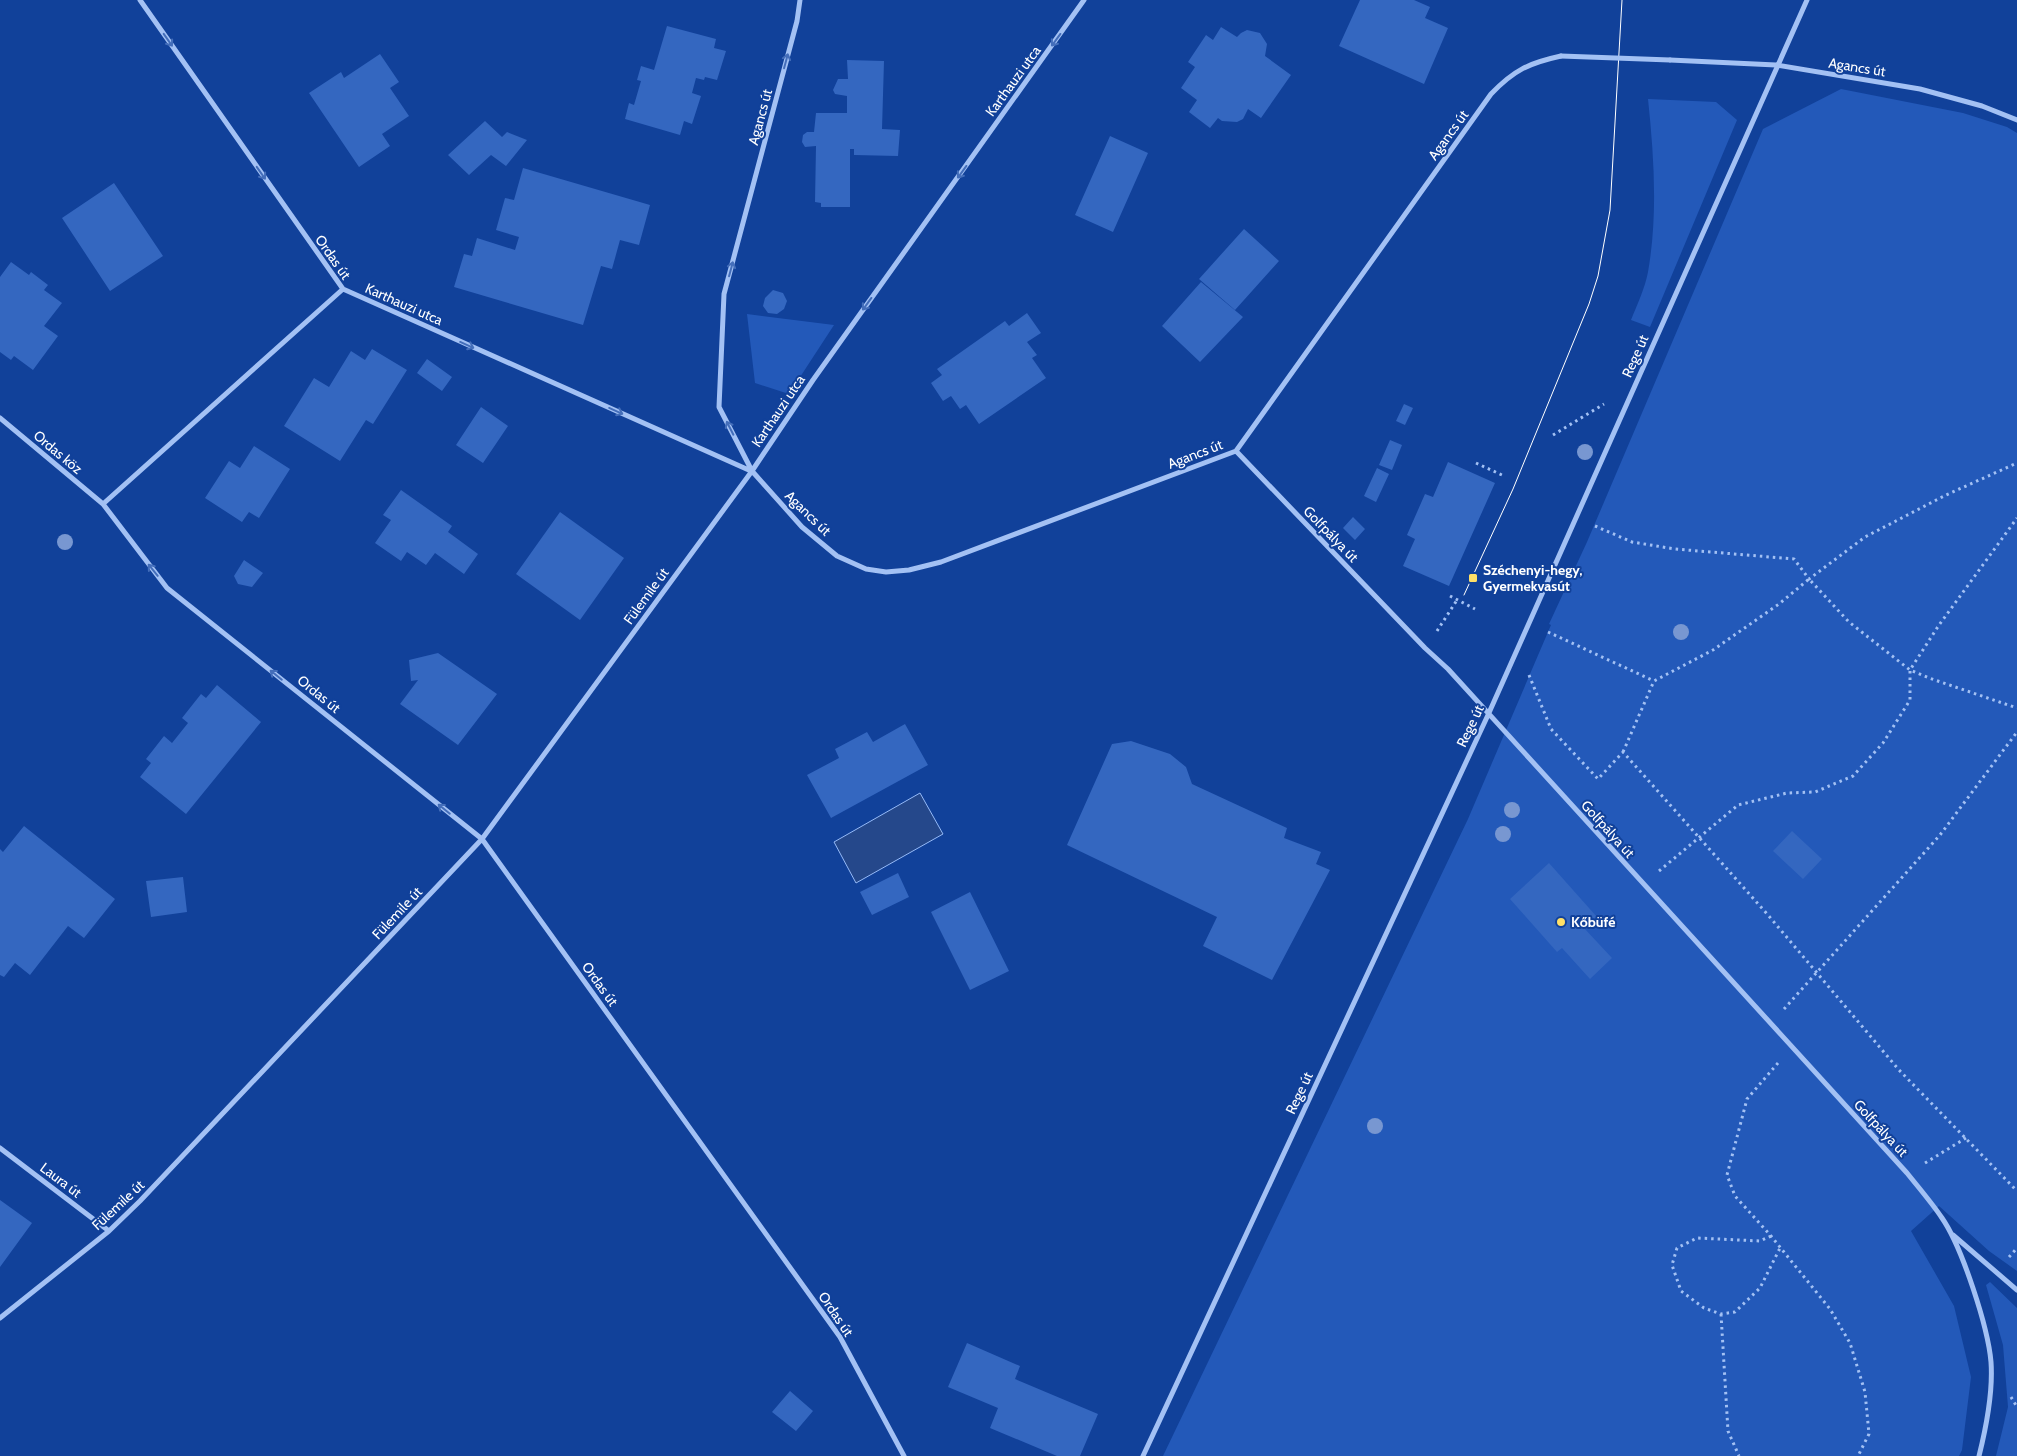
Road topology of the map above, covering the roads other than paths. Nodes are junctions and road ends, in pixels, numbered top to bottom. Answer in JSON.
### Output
{"nodes":[{"id":1,"x":140,"y":0,"type":"edge"},
{"id":2,"x":800,"y":0,"type":"edge"},
{"id":3,"x":1084,"y":0,"type":"edge"},
{"id":4,"x":1806,"y":0,"type":"edge"},
{"id":5,"x":1776,"y":66,"type":"junction"},
{"id":6,"x":2017,"y":120,"type":"edge"},
{"id":7,"x":343,"y":289,"type":"junction"},
{"id":8,"x":0,"y":418,"type":"edge"},
{"id":9,"x":1236,"y":451,"type":"junction"},
{"id":10,"x":752,"y":471,"type":"junction"},
{"id":11,"x":102,"y":504,"type":"junction"},
{"id":12,"x":1488,"y":715,"type":"junction"},
{"id":13,"x":482,"y":839,"type":"junction"},
{"id":14,"x":0,"y":1148,"type":"edge"},
{"id":15,"x":109,"y":1231,"type":"junction"},
{"id":16,"x":1951,"y":1233,"type":"junction"},
{"id":17,"x":2017,"y":1290,"type":"edge"},
{"id":18,"x":0,"y":1318,"type":"edge"},
{"id":19,"x":904,"y":1456,"type":"edge"},
{"id":20,"x":1142,"y":1456,"type":"edge"},
{"id":21,"x":1979,"y":1456,"type":"edge"}],
"edges":[{"from":1,"to":7,"type":"street","name":"Ordas út","one_way":true},
{"from":10,"to":2,"type":"street","name":"Agancs út","one_way":true},
{"from":3,"to":10,"type":"street","name":"Karthauzi utca","one_way":true},
{"from":4,"to":5,"type":"street","name":"Rege út"},
{"from":5,"to":6,"type":"street","name":"Agancs út"},
{"from":5,"to":9,"type":"street","name":"Agancs út","bridge":true},
{"from":5,"to":12,"type":"street","name":"Rege út"},
{"from":7,"to":10,"type":"street","name":"Karthauzi utca","one_way":true},
{"from":7,"to":11,"type":"street","name":"Ordas út"},
{"from":8,"to":11,"type":"street","name":"Ordas köz"},
{"from":9,"to":10,"type":"street","name":"Agancs út"},
{"from":9,"to":12,"type":"street","name":"Golfpálya út"},
{"from":10,"to":13,"type":"street","name":"Fülemile út"},
{"from":13,"to":11,"type":"street","name":"Ordas út","one_way":true},
{"from":12,"to":16,"type":"street","name":"Golfpálya út"},
{"from":12,"to":20,"type":"street","name":"Rege út"},
{"from":13,"to":15,"type":"street","name":"Fülemile út"},
{"from":13,"to":19,"type":"street","name":"Ordas út"},
{"from":14,"to":15,"type":"street","name":"Laura út"},
{"from":15,"to":18,"type":"street","name":"Fülemile út"},
{"from":16,"to":17,"type":"street","name":"Golfpálya út"},
{"from":16,"to":21,"type":"street","name":"Golfpálya út"}]}
